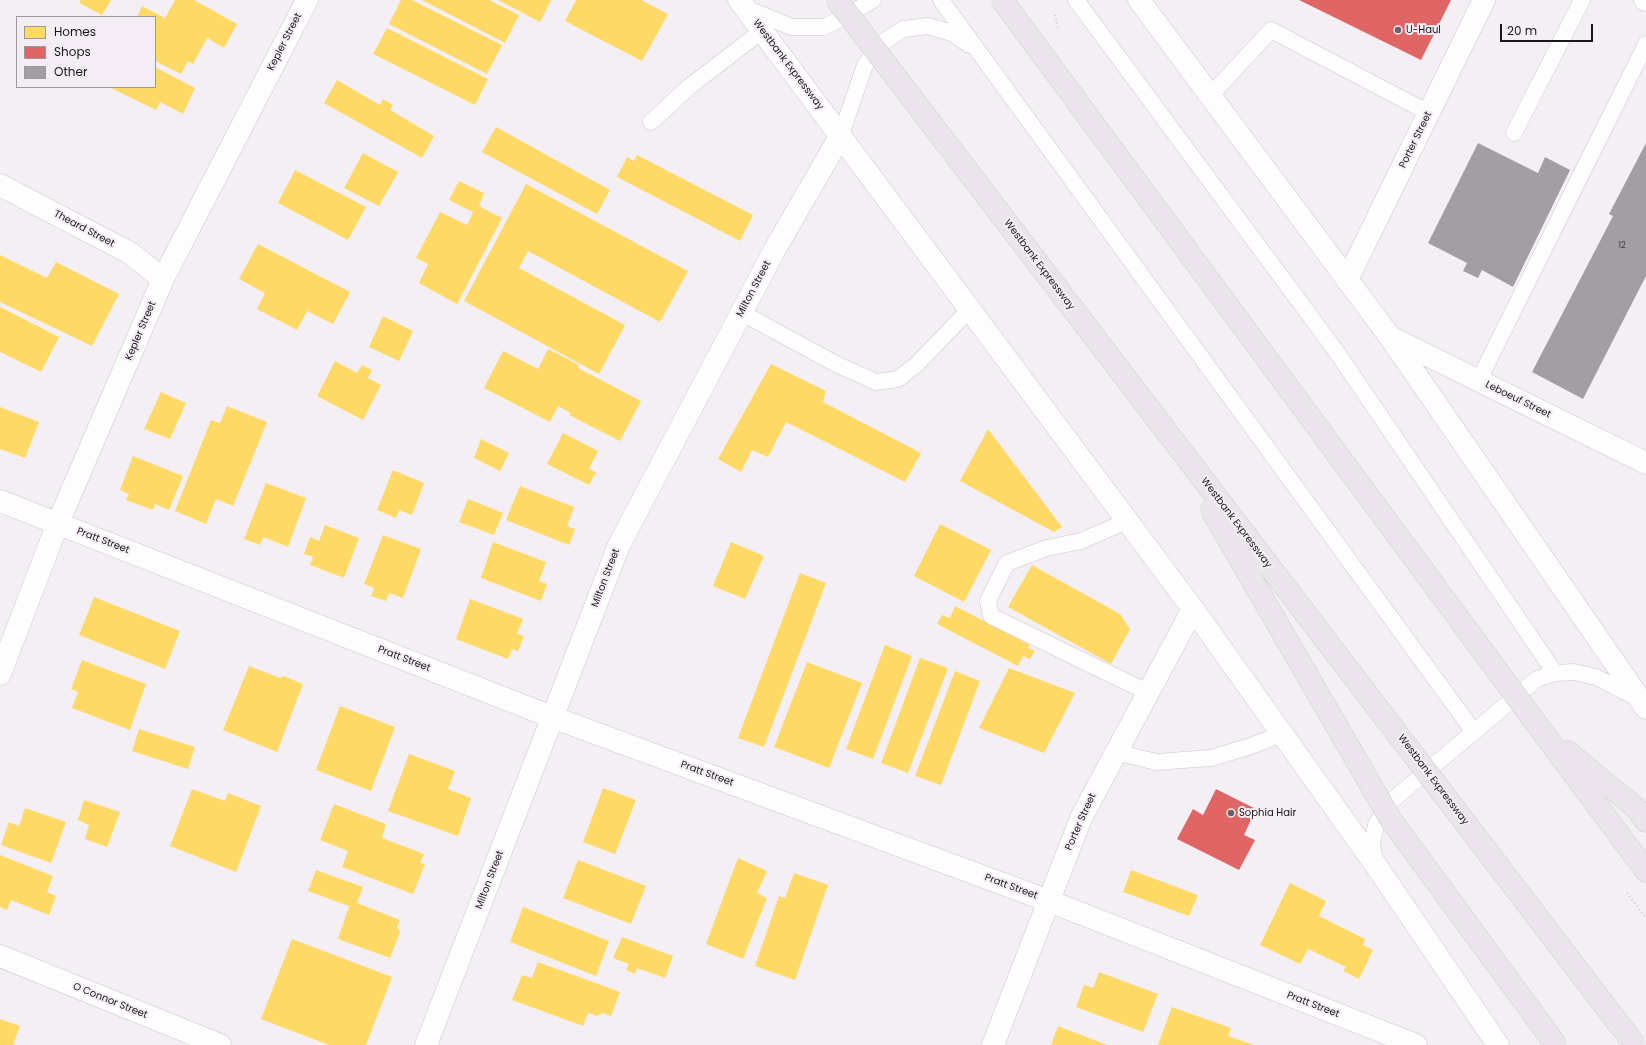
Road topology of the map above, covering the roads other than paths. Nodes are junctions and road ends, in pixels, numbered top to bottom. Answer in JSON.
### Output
{"nodes":[{"id":1,"x":307,"y":0,"type":"edge"},
{"id":2,"x":838,"y":0,"type":"edge"},
{"id":3,"x":873,"y":0,"type":"edge"},
{"id":4,"x":941,"y":0,"type":"edge"},
{"id":5,"x":1002,"y":0,"type":"edge"},
{"id":6,"x":1076,"y":0,"type":"edge"},
{"id":7,"x":1140,"y":0,"type":"edge"},
{"id":8,"x":1484,"y":0,"type":"edge"},
{"id":9,"x":1582,"y":0,"type":"edge"},
{"id":10,"x":738,"y":3,"type":"edge"},
{"id":11,"x":762,"y":31,"type":"junction"},
{"id":12,"x":1646,"y":44,"type":"edge"},
{"id":13,"x":977,"y":50,"type":"junction"},
{"id":14,"x":1210,"y":96,"type":"junction"},
{"id":15,"x":1429,"y":112,"type":"junction"},
{"id":16,"x":651,"y":122,"type":"dead end"},
{"id":17,"x":1514,"y":133,"type":"dead end"},
{"id":18,"x":841,"y":135,"type":"junction"},
{"id":19,"x":0,"y":185,"type":"edge"},
{"id":20,"x":164,"y":279,"type":"junction"},
{"id":21,"x":1347,"y":280,"type":"junction"},
{"id":22,"x":970,"y":309,"type":"junction"},
{"id":23,"x":742,"y":313,"type":"junction"},
{"id":24,"x":1390,"y":337,"type":"junction"},
{"id":25,"x":1478,"y":380,"type":"junction"},
{"id":26,"x":1166,"y":431,"type":"junction"},
{"id":27,"x":1646,"y":463,"type":"edge"},
{"id":28,"x":0,"y":501,"type":"edge"},
{"id":29,"x":1127,"y":521,"type":"junction"},
{"id":30,"x":58,"y":523,"type":"junction"},
{"id":31,"x":1192,"y":609,"type":"junction"},
{"id":32,"x":1555,"y":673,"type":"junction"},
{"id":33,"x":0,"y":674,"type":"edge"},
{"id":34,"x":1147,"y":692,"type":"junction"},
{"id":35,"x":1643,"y":704,"type":"edge"},
{"id":36,"x":552,"y":717,"type":"junction"},
{"id":37,"x":1541,"y":730,"type":"junction"},
{"id":38,"x":1474,"y":732,"type":"junction"},
{"id":39,"x":1282,"y":734,"type":"junction"},
{"id":40,"x":1116,"y":752,"type":"junction"},
{"id":41,"x":1646,"y":821,"type":"edge"},
{"id":42,"x":1375,"y":864,"type":"junction"},
{"id":43,"x":1646,"y":871,"type":"edge"},
{"id":44,"x":1048,"y":901,"type":"junction"},
{"id":45,"x":0,"y":956,"type":"edge"},
{"id":46,"x":220,"y":1045,"type":"edge"},
{"id":47,"x":426,"y":1045,"type":"edge"},
{"id":48,"x":992,"y":1045,"type":"edge"},
{"id":49,"x":1416,"y":1045,"type":"edge"},
{"id":50,"x":1498,"y":1045,"type":"edge"},
{"id":51,"x":1556,"y":1045,"type":"edge"},
{"id":52,"x":1635,"y":1045,"type":"edge"}],
"edges":[{"from":1,"to":20,"type":"street","name":"Kepler Street"},
{"from":2,"to":26,"type":"highway","name":"Westbank Expressway","bridge":true},
{"from":3,"to":10,"type":"lane"},
{"from":4,"to":13,"type":"lane"},
{"from":5,"to":37,"type":"highway","bridge":true},
{"from":6,"to":32,"type":"lane"},
{"from":7,"to":14,"type":"street"},
{"from":8,"to":15,"type":"street","name":"Porter Street"},
{"from":9,"to":17,"type":"lane"},
{"from":10,"to":11,"type":"street","name":"Westbank Expressway"},
{"from":11,"to":16,"type":"lane"},
{"from":11,"to":18,"type":"street","name":"Westbank Expressway"},
{"from":12,"to":25,"type":"lane"},
{"from":13,"to":18,"type":"lane"},
{"from":13,"to":38,"type":"lane"},
{"from":14,"to":15,"type":"lane"},
{"from":14,"to":21,"type":"street"},
{"from":15,"to":21,"type":"street","name":"Porter Street"},
{"from":18,"to":22,"type":"street","name":"Westbank Expressway"},
{"from":18,"to":23,"type":"street","name":"Milton Street"},
{"from":19,"to":20,"type":"street","name":"Theard Street"},
{"from":20,"to":30,"type":"street","name":"Kepler Street"},
{"from":21,"to":24,"type":"street"},
{"from":22,"to":23,"type":"lane"},
{"from":22,"to":29,"type":"street","name":"Westbank Expressway"},
{"from":23,"to":36,"type":"street","name":"Milton Street"},
{"from":24,"to":25,"type":"street","name":"Leboeuf Street"},
{"from":24,"to":35,"type":"street"},
{"from":25,"to":27,"type":"street","name":"Leboeuf Street"},
{"from":26,"to":51,"type":"highway","bridge":true},
{"from":26,"to":52,"type":"highway","name":"Westbank Expressway","bridge":true},
{"from":28,"to":30,"type":"street","name":"Pratt Street"},
{"from":29,"to":31,"type":"street","name":"Westbank Expressway"},
{"from":29,"to":34,"type":"lane"},
{"from":30,"to":33,"type":"street","name":"Kepler Street"},
{"from":30,"to":36,"type":"street","name":"Pratt Street"},
{"from":31,"to":34,"type":"street","name":"Porter Street"},
{"from":31,"to":39,"type":"street","name":"Westbank Expressway"},
{"from":32,"to":35,"type":"lane"},
{"from":32,"to":38,"type":"lane"},
{"from":34,"to":40,"type":"street","name":"Porter Street"},
{"from":36,"to":44,"type":"street","name":"Pratt Street"},
{"from":36,"to":47,"type":"street","name":"Milton Street"},
{"from":37,"to":41,"type":"highway"},
{"from":37,"to":43,"type":"highway"},
{"from":38,"to":42,"type":"lane"},
{"from":39,"to":40,"type":"lane"},
{"from":39,"to":42,"type":"street","name":"Westbank Expressway"},
{"from":40,"to":44,"type":"street","name":"Porter Street"},
{"from":42,"to":50,"type":"street","name":"Westbank Expressway"},
{"from":44,"to":48,"type":"street","name":"Porter Street"},
{"from":44,"to":49,"type":"street","name":"Pratt Street"},
{"from":45,"to":46,"type":"street","name":"O Connor Street"}]}
